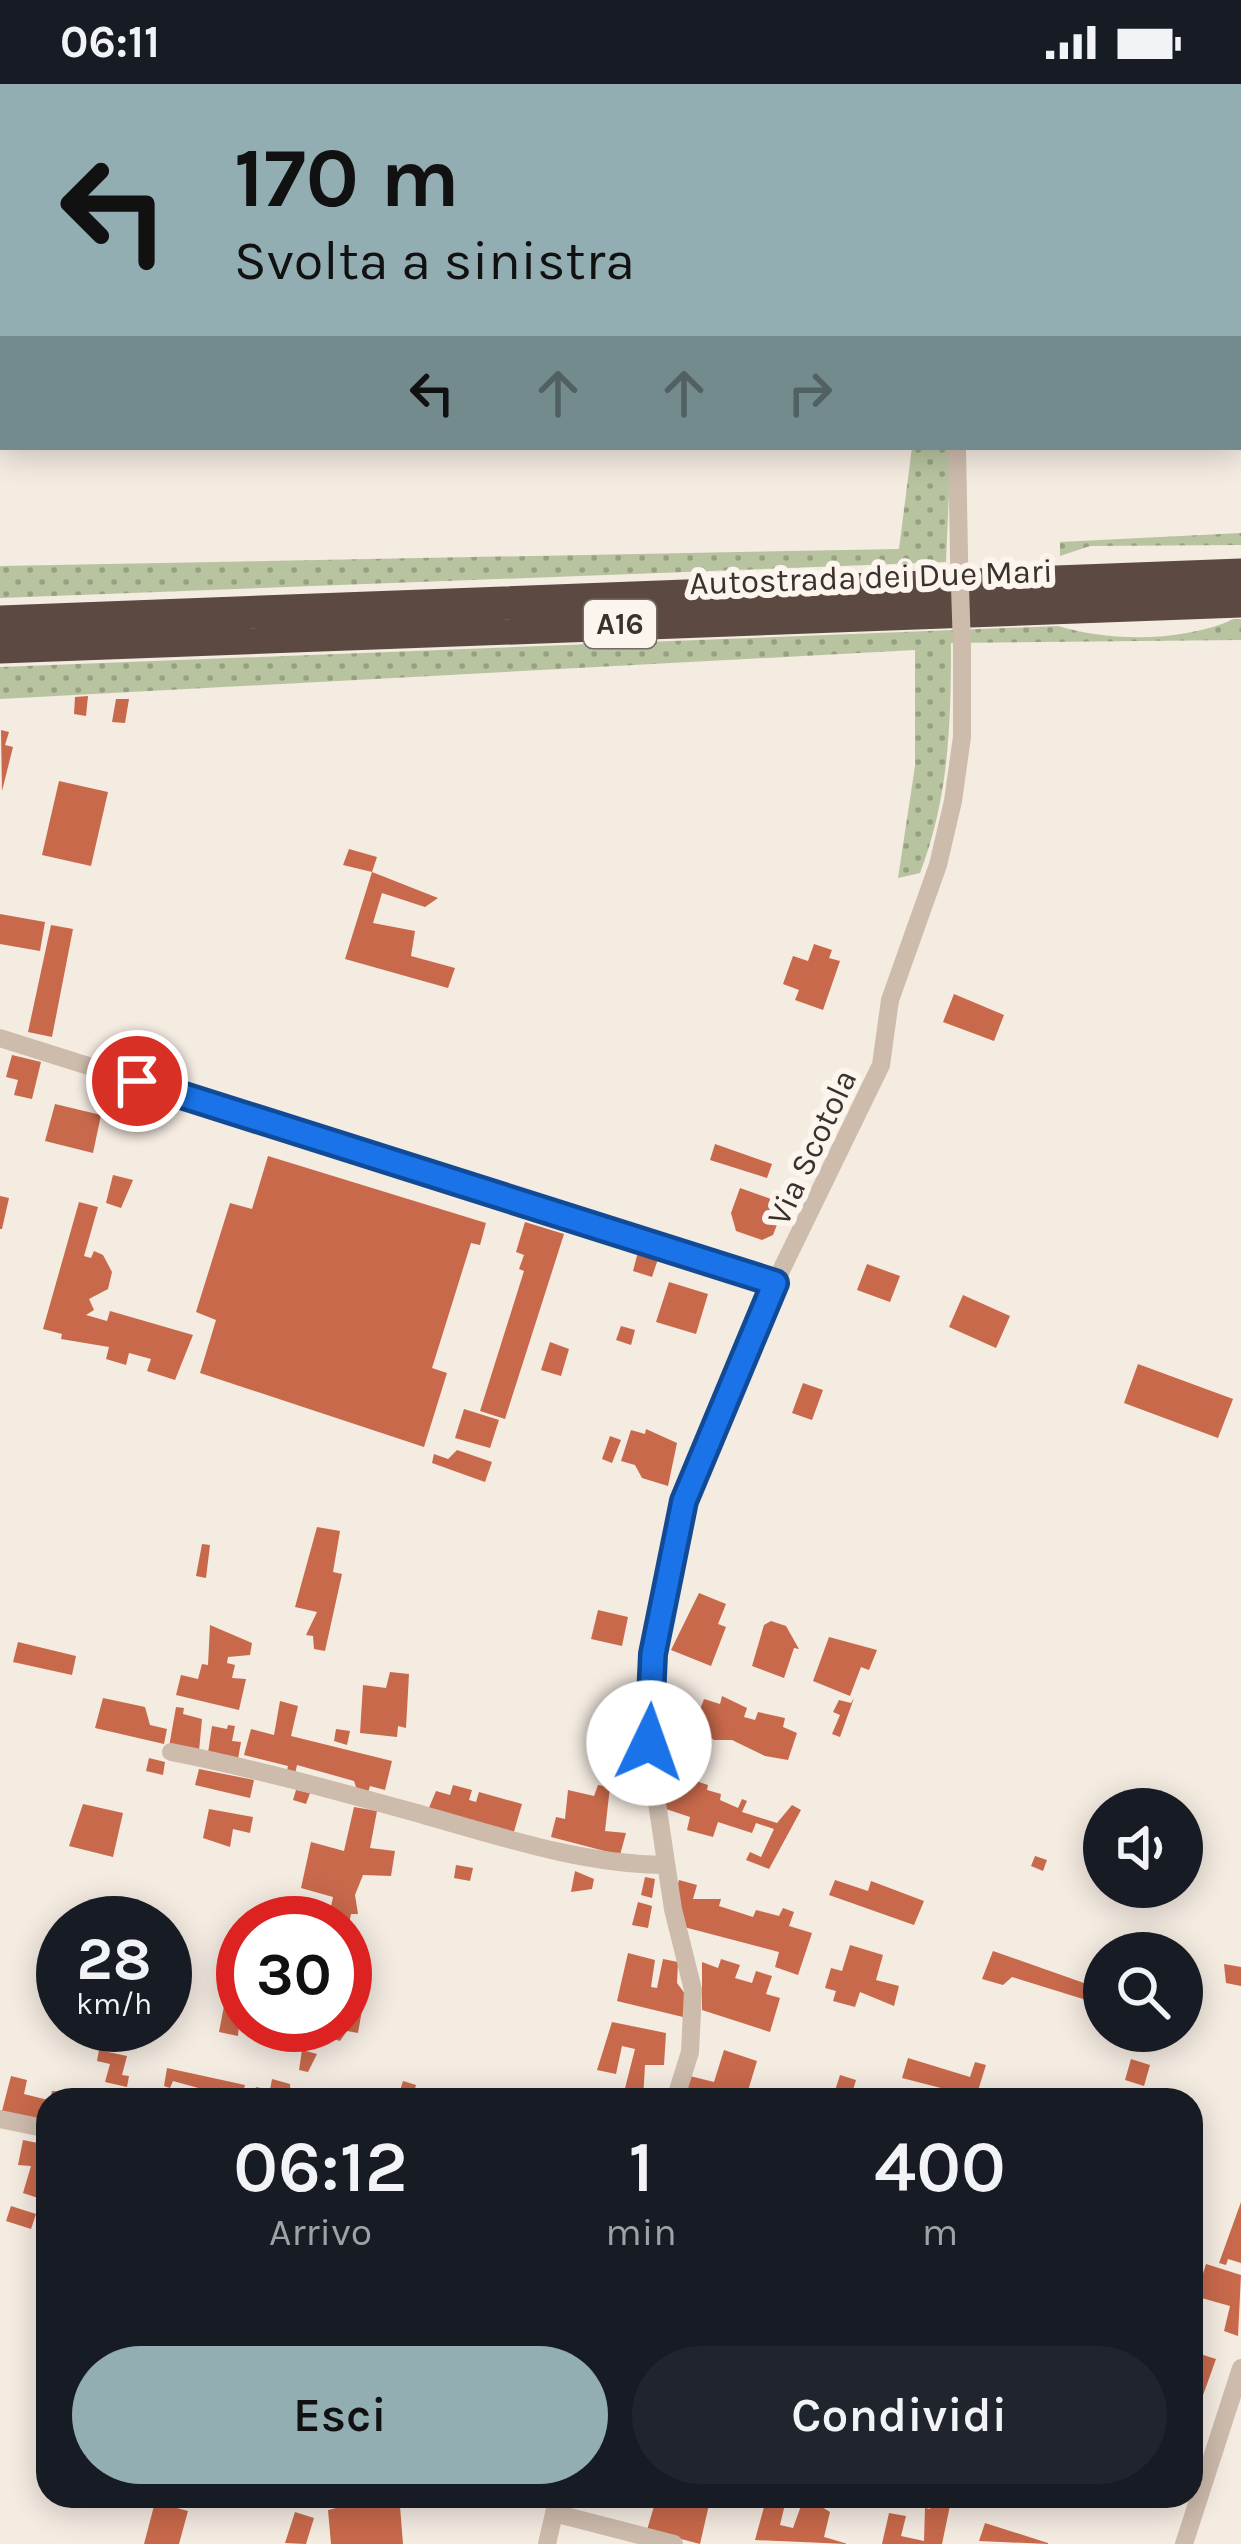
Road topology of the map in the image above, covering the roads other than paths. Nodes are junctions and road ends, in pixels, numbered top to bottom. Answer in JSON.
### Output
{"nodes":[{"id":1,"x":957,"y":450,"type":"edge"},
{"id":2,"x":1241,"y":575,"type":"edge"},
{"id":3,"x":1241,"y":601,"type":"edge"},
{"id":4,"x":0,"y":622,"type":"edge"},
{"id":5,"x":0,"y":647,"type":"edge"},
{"id":6,"x":0,"y":1038,"type":"edge"},
{"id":7,"x":775,"y":1283,"type":"junction"},
{"id":8,"x":171,"y":1752,"type":"dead end"},
{"id":9,"x":665,"y":1865,"type":"junction"},
{"id":10,"x":677,"y":2088,"type":"edge"},
{"id":11,"x":0,"y":2119,"type":"edge"},
{"id":12,"x":36,"y":2126,"type":"edge"},
{"id":13,"x":1241,"y":2368,"type":"edge"},
{"id":14,"x":1203,"y":2485,"type":"edge"},
{"id":15,"x":555,"y":2508,"type":"edge"},
{"id":16,"x":568,"y":2508,"type":"edge"},
{"id":17,"x":1196,"y":2508,"type":"edge"},
{"id":18,"x":547,"y":2544,"type":"edge"},
{"id":19,"x":674,"y":2544,"type":"edge"},
{"id":20,"x":1184,"y":2544,"type":"edge"}],
"edges":[{"from":1,"to":7,"type":"street","name":"Via Scotola","bridge":true},
{"from":2,"to":4,"type":"highway","name":"Autostrada dei Due Mari","number":"A16"},
{"from":3,"to":5,"type":"highway","name":"Autostrada dei Due Mari","number":"A16"},
{"from":6,"to":7,"type":"street"},
{"from":7,"to":9,"type":"street","name":"Via Scotola"},
{"from":8,"to":9,"type":"street"},
{"from":9,"to":10,"type":"street","name":"Via Scotola"},
{"from":11,"to":12,"type":"street"},
{"from":13,"to":14,"type":"street"},
{"from":15,"to":18,"type":"street"},
{"from":16,"to":19,"type":"street"},
{"from":17,"to":20,"type":"street"}]}
